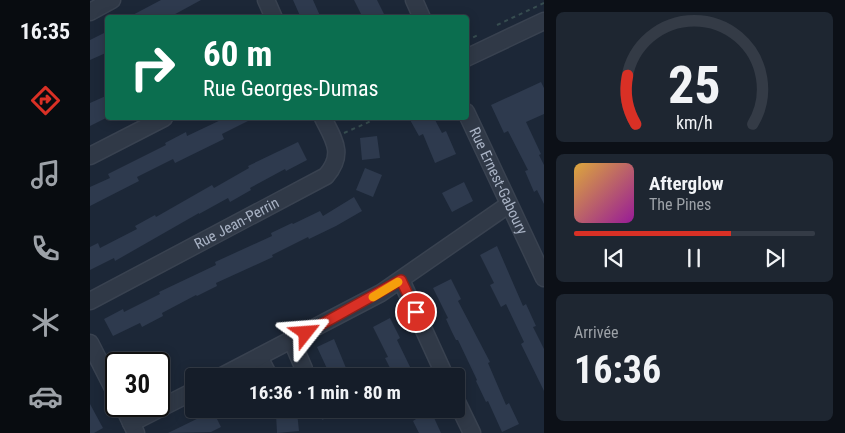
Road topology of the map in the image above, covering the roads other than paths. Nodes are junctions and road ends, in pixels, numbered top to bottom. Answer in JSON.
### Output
{"nodes":[{"id":1,"x":112,"y":0,"type":"edge"},
{"id":2,"x":266,"y":0,"type":"edge"},
{"id":3,"x":414,"y":0,"type":"edge"},
{"id":4,"x":90,"y":12,"type":"edge"},
{"id":5,"x":273,"y":15,"type":"edge"},
{"id":6,"x":421,"y":15,"type":"edge"},
{"id":7,"x":544,"y":21,"type":"edge"},
{"id":8,"x":469,"y":57,"type":"edge"},
{"id":9,"x":469,"y":119,"type":"edge"},
{"id":10,"x":160,"y":120,"type":"edge"},
{"id":11,"x":324,"y":120,"type":"edge"},
{"id":12,"x":90,"y":156,"type":"edge"},
{"id":13,"x":508,"y":205,"type":"junction"},
{"id":14,"x":544,"y":278,"type":"edge"},
{"id":15,"x":401,"y":280,"type":"junction"},
{"id":16,"x":90,"y":301,"type":"edge"},
{"id":17,"x":292,"y":341,"type":"junction"},
{"id":18,"x":90,"y":343,"type":"edge"},
{"id":19,"x":260,"y":357,"type":"junction"},
{"id":20,"x":238,"y":368,"type":"edge"},
{"id":21,"x":265,"y":368,"type":"edge"},
{"id":22,"x":304,"y":368,"type":"edge"},
{"id":23,"x":442,"y":368,"type":"edge"},
{"id":24,"x":105,"y":372,"type":"edge"},
{"id":25,"x":185,"y":397,"type":"edge"},
{"id":26,"x":465,"y":418,"type":"edge"},
{"id":27,"x":134,"y":428,"type":"edge"},
{"id":28,"x":472,"y":433,"type":"edge"}],
"edges":[{"from":1,"to":4,"type":"street"},
{"from":2,"to":5,"type":"street"},
{"from":3,"to":6,"type":"street"},
{"from":7,"to":8,"type":"street"},
{"from":9,"to":13,"type":"street","name":"Rue Ernest-Gaboury"},
{"from":10,"to":12,"type":"street"},
{"from":11,"to":16,"type":"street","name":"Rue Jean-Perrin"},
{"from":13,"to":14,"type":"street","name":"Rue Ernest-Gaboury"},
{"from":13,"to":15,"type":"street"},
{"from":15,"to":17,"type":"street"},
{"from":15,"to":23,"type":"street"},
{"from":17,"to":19,"type":"street"},
{"from":17,"to":22,"type":"street"},
{"from":18,"to":24,"type":"street"},
{"from":19,"to":20,"type":"street"},
{"from":19,"to":21,"type":"street"},
{"from":25,"to":27,"type":"street"},
{"from":26,"to":28,"type":"street"}]}
